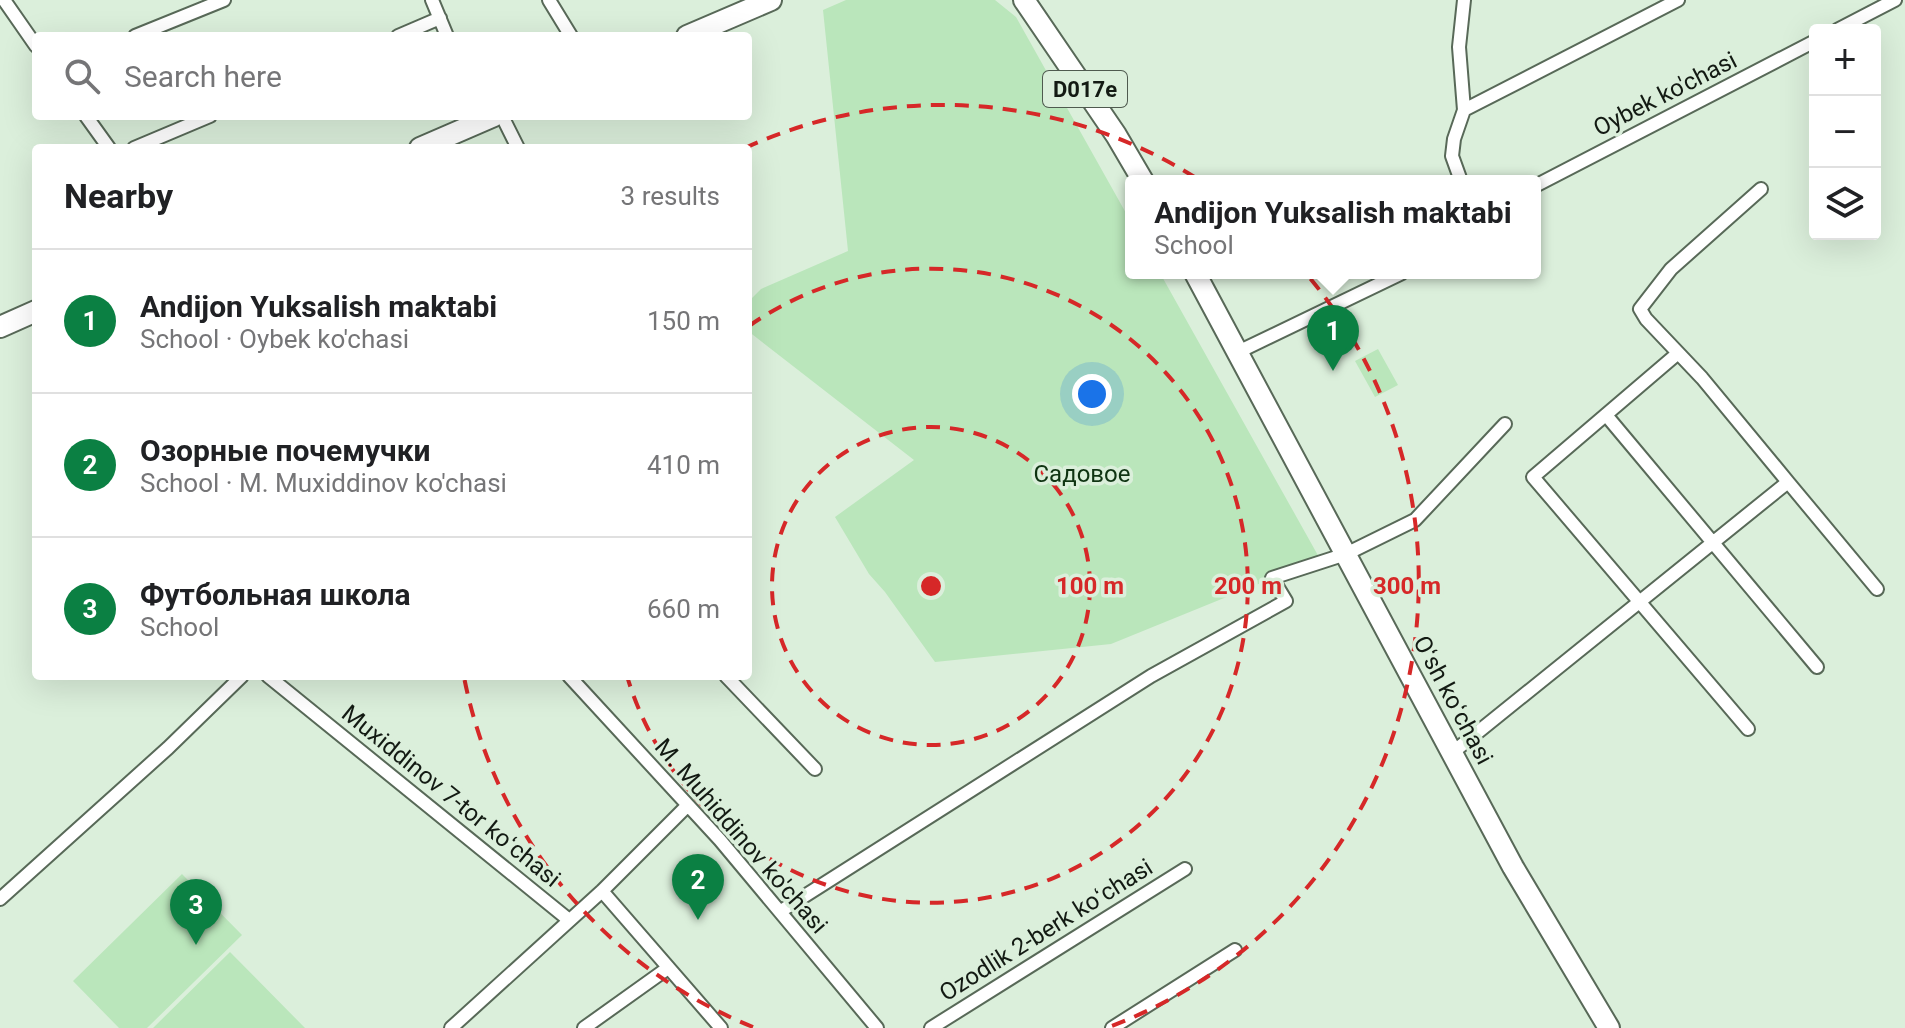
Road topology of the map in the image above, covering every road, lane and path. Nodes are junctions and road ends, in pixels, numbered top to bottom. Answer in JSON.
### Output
{"nodes":[{"id":1,"x":224,"y":0,"type":"edge"},
{"id":2,"x":432,"y":0,"type":"edge"},
{"id":3,"x":549,"y":0,"type":"edge"},
{"id":4,"x":771,"y":0,"type":"edge"},
{"id":5,"x":1024,"y":0,"type":"edge"},
{"id":6,"x":1464,"y":0,"type":"edge"},
{"id":7,"x":1678,"y":0,"type":"edge"},
{"id":8,"x":1895,"y":0,"type":"edge"},
{"id":9,"x":6,"y":2,"type":"edge"},
{"id":10,"x":440,"y":18,"type":"junction"},
{"id":11,"x":1849,"y":24,"type":"edge"},
{"id":12,"x":145,"y":32,"type":"edge"},
{"id":13,"x":407,"y":32,"type":"edge"},
{"id":14,"x":445,"y":32,"type":"edge"},
{"id":15,"x":569,"y":32,"type":"edge"},
{"id":16,"x":696,"y":32,"type":"edge"},
{"id":17,"x":32,"y":40,"type":"edge"},
{"id":18,"x":1809,"y":44,"type":"edge"},
{"id":19,"x":1464,"y":110,"type":"junction"},
{"id":20,"x":89,"y":120,"type":"edge"},
{"id":21,"x":200,"y":120,"type":"edge"},
{"id":22,"x":481,"y":120,"type":"edge"},
{"id":23,"x":504,"y":120,"type":"edge"},
{"id":24,"x":106,"y":144,"type":"edge"},
{"id":25,"x":144,"y":144,"type":"edge"},
{"id":26,"x":429,"y":144,"type":"edge"},
{"id":27,"x":516,"y":144,"type":"edge"},
{"id":28,"x":1139,"y":175,"type":"edge"},
{"id":29,"x":1459,"y":175,"type":"edge"},
{"id":30,"x":1541,"y":183,"type":"edge"},
{"id":31,"x":1761,"y":189,"type":"dead end"},
{"id":32,"x":1198,"y":279,"type":"edge"},
{"id":33,"x":1390,"y":279,"type":"edge"},
{"id":34,"x":32,"y":313,"type":"edge"},
{"id":35,"x":0,"y":327,"type":"edge"},
{"id":36,"x":1238,"y":352,"type":"junction"},
{"id":37,"x":1677,"y":354,"type":"junction"},
{"id":38,"x":1606,"y":415,"type":"junction"},
{"id":39,"x":1505,"y":424,"type":"dead end"},
{"id":40,"x":1788,"y":482,"type":"junction"},
{"id":41,"x":1715,"y":543,"type":"junction"},
{"id":42,"x":1346,"y":554,"type":"junction"},
{"id":43,"x":1877,"y":589,"type":"dead end"},
{"id":44,"x":1640,"y":603,"type":"junction"},
{"id":45,"x":1817,"y":667,"type":"dead end"},
{"id":46,"x":238,"y":680,"type":"edge"},
{"id":47,"x":273,"y":680,"type":"edge"},
{"id":48,"x":573,"y":680,"type":"edge"},
{"id":49,"x":730,"y":680,"type":"edge"},
{"id":50,"x":1748,"y":729,"type":"dead end"},
{"id":51,"x":1452,"y":753,"type":"junction"},
{"id":52,"x":815,"y":769,"type":"dead end"},
{"id":53,"x":687,"y":806,"type":"junction"},
{"id":54,"x":1185,"y":869,"type":"dead end"},
{"id":55,"x":602,"y":891,"type":"junction"},
{"id":56,"x":0,"y":899,"type":"edge"},
{"id":57,"x":781,"y":911,"type":"junction"},
{"id":58,"x":569,"y":920,"type":"junction"},
{"id":59,"x":1235,"y":950,"type":"dead end"},
{"id":60,"x":668,"y":968,"type":"junction"},
{"id":61,"x":451,"y":1028,"type":"edge"},
{"id":62,"x":584,"y":1028,"type":"edge"},
{"id":63,"x":721,"y":1028,"type":"edge"},
{"id":64,"x":877,"y":1028,"type":"edge"},
{"id":65,"x":931,"y":1028,"type":"edge"},
{"id":66,"x":1112,"y":1028,"type":"edge"},
{"id":67,"x":1609,"y":1028,"type":"edge"}],
"edges":[{"from":1,"to":12,"type":"street"},
{"from":2,"to":10,"type":"street"},
{"from":3,"to":15,"type":"street"},
{"from":4,"to":16,"type":"main road"},
{"from":5,"to":28,"type":"main road","number":"D017e"},
{"from":6,"to":19,"type":"street"},
{"from":7,"to":19,"type":"street"},
{"from":8,"to":11,"type":"street"},
{"from":9,"to":17,"type":"street"},
{"from":10,"to":13,"type":"street"},
{"from":10,"to":14,"type":"street"},
{"from":18,"to":30,"type":"street","name":"Oybek ko'chasi"},
{"from":19,"to":29,"type":"street"},
{"from":20,"to":24,"type":"street"},
{"from":21,"to":25,"type":"street"},
{"from":22,"to":26,"type":"main road"},
{"from":23,"to":27,"type":"street"},
{"from":31,"to":37,"type":"street"},
{"from":32,"to":36,"type":"main road","name":"Oʻsh koʻchasi"},
{"from":33,"to":36,"type":"street"},
{"from":34,"to":35,"type":"main road"},
{"from":36,"to":42,"type":"main road","name":"Oʻsh koʻchasi"},
{"from":37,"to":38,"type":"street"},
{"from":37,"to":40,"type":"street"},
{"from":38,"to":41,"type":"street"},
{"from":38,"to":44,"type":"street"},
{"from":39,"to":42,"type":"street"},
{"from":40,"to":41,"type":"street"},
{"from":40,"to":43,"type":"street"},
{"from":41,"to":44,"type":"street"},
{"from":41,"to":45,"type":"street"},
{"from":42,"to":51,"type":"main road","name":"Oʻsh koʻchasi"},
{"from":42,"to":57,"type":"street"},
{"from":44,"to":50,"type":"street"},
{"from":44,"to":51,"type":"street"},
{"from":46,"to":56,"type":"street"},
{"from":47,"to":58,"type":"street","name":"Muxiddinov 7-tor koʻchasi"},
{"from":48,"to":53,"type":"street","name":"M. Muhiddinov ko'chasi"},
{"from":49,"to":52,"type":"street"},
{"from":51,"to":67,"type":"main road","name":"Oʻsh koʻchasi"},
{"from":53,"to":55,"type":"street"},
{"from":53,"to":57,"type":"street","name":"M. Muhiddinov ko'chasi"},
{"from":54,"to":65,"type":"street","name":"Ozodlik 2-berk koʻchasi"},
{"from":55,"to":58,"type":"street"},
{"from":55,"to":60,"type":"street"},
{"from":57,"to":64,"type":"street","name":"M. Muhiddinov ko'chasi"},
{"from":58,"to":61,"type":"street"},
{"from":59,"to":66,"type":"street"},
{"from":60,"to":62,"type":"street"},
{"from":60,"to":63,"type":"street"}]}
